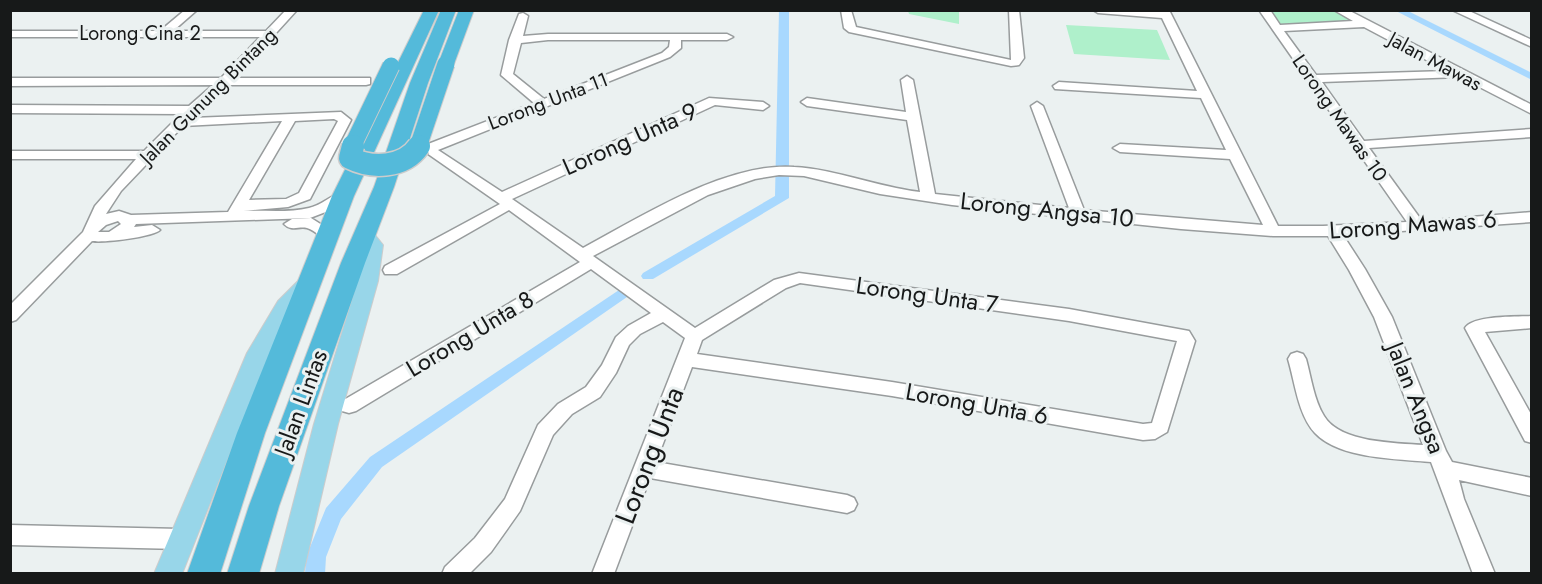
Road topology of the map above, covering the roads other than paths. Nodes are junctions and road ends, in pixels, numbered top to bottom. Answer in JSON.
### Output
{"nodes":[{"id":1,"x":192,"y":10,"type":"edge"},
{"id":2,"x":292,"y":10,"type":"edge"},
{"id":3,"x":419,"y":10,"type":"edge"},
{"id":4,"x":432,"y":10,"type":"edge"},
{"id":5,"x":449,"y":10,"type":"edge"},
{"id":6,"x":467,"y":10,"type":"edge"},
{"id":7,"x":846,"y":10,"type":"edge"},
{"id":8,"x":1014,"y":10,"type":"edge"},
{"id":9,"x":1098,"y":10,"type":"edge"},
{"id":10,"x":1264,"y":10,"type":"edge"},
{"id":11,"x":1339,"y":10,"type":"edge"},
{"id":12,"x":1457,"y":10,"type":"edge"},
{"id":13,"x":1164,"y":13,"type":"edge"},
{"id":14,"x":523,"y":16,"type":"dead end"},
{"id":15,"x":1365,"y":24,"type":"junction"},
{"id":16,"x":1277,"y":28,"type":"junction"},
{"id":17,"x":165,"y":33,"type":"junction"},
{"id":18,"x":10,"y":34,"type":"edge"},
{"id":19,"x":270,"y":34,"type":"junction"},
{"id":20,"x":676,"y":37,"type":"junction"},
{"id":21,"x":727,"y":37,"type":"dead end"},
{"id":22,"x":515,"y":40,"type":"junction"},
{"id":23,"x":1532,"y":44,"type":"edge"},
{"id":24,"x":1460,"y":74,"type":"junction"},
{"id":25,"x":1314,"y":79,"type":"junction"},
{"id":26,"x":907,"y":80,"type":"dead end"},
{"id":27,"x":366,"y":81,"type":"dead end"},
{"id":28,"x":10,"y":82,"type":"edge"},
{"id":29,"x":224,"y":82,"type":"junction"},
{"id":30,"x":1059,"y":86,"type":"dead end"},
{"id":31,"x":1206,"y":95,"type":"junction"},
{"id":32,"x":807,"y":102,"type":"dead end"},
{"id":33,"x":542,"y":103,"type":"junction"},
{"id":34,"x":763,"y":106,"type":"dead end"},
{"id":35,"x":1037,"y":106,"type":"dead end"},
{"id":36,"x":10,"y":110,"type":"edge"},
{"id":37,"x":192,"y":110,"type":"junction"},
{"id":38,"x":1532,"y":111,"type":"edge"},
{"id":39,"x":291,"y":117,"type":"junction"},
{"id":40,"x":912,"y":117,"type":"junction"},
{"id":41,"x":179,"y":122,"type":"junction"},
{"id":42,"x":1532,"y":133,"type":"edge"},
{"id":43,"x":400,"y":136,"type":"junction"},
{"id":44,"x":1361,"y":145,"type":"junction"},
{"id":45,"x":1120,"y":148,"type":"dead end"},
{"id":46,"x":428,"y":149,"type":"junction"},
{"id":47,"x":1236,"y":154,"type":"junction"},
{"id":48,"x":10,"y":155,"type":"edge"},
{"id":49,"x":148,"y":155,"type":"junction"},
{"id":50,"x":445,"y":160,"type":"junction"},
{"id":51,"x":124,"y":180,"type":"junction"},
{"id":52,"x":384,"y":188,"type":"junction"},
{"id":53,"x":343,"y":195,"type":"junction"},
{"id":54,"x":928,"y":197,"type":"junction"},
{"id":55,"x":505,"y":201,"type":"junction"},
{"id":56,"x":235,"y":211,"type":"junction"},
{"id":57,"x":1078,"y":213,"type":"junction"},
{"id":58,"x":1532,"y":217,"type":"edge"},
{"id":59,"x":128,"y":219,"type":"junction"},
{"id":60,"x":1416,"y":224,"type":"junction"},
{"id":61,"x":93,"y":229,"type":"junction"},
{"id":62,"x":1273,"y":231,"type":"junction"},
{"id":63,"x":1294,"y":231,"type":"joint"},
{"id":64,"x":1332,"y":231,"type":"junction"},
{"id":65,"x":364,"y":234,"type":"junction"},
{"id":66,"x":328,"y":235,"type":"junction"},
{"id":67,"x":112,"y":236,"type":"junction"},
{"id":68,"x":587,"y":258,"type":"junction"},
{"id":69,"x":60,"y":267,"type":"junction"},
{"id":70,"x":391,"y":270,"type":"dead end"},
{"id":71,"x":312,"y":279,"type":"junction"},
{"id":72,"x":664,"y":314,"type":"junction"},
{"id":73,"x":10,"y":316,"type":"edge"},
{"id":74,"x":1532,"y":322,"type":"edge"},
{"id":75,"x":1173,"y":332,"type":"joint"},
{"id":76,"x":695,"y":336,"type":"junction"},
{"id":77,"x":1297,"y":358,"type":"dead end"},
{"id":78,"x":686,"y":359,"type":"junction"},
{"id":79,"x":349,"y":406,"type":"dead end"},
{"id":80,"x":1532,"y":435,"type":"edge"},
{"id":81,"x":1442,"y":462,"type":"junction"},
{"id":82,"x":645,"y":469,"type":"junction"},
{"id":83,"x":1532,"y":487,"type":"edge"},
{"id":84,"x":848,"y":504,"type":"dead end"},
{"id":85,"x":13,"y":539,"type":"edge"},
{"id":86,"x":180,"y":539,"type":"junction"},
{"id":87,"x":168,"y":573,"type":"edge"},
{"id":88,"x":202,"y":573,"type":"edge"},
{"id":89,"x":243,"y":573,"type":"edge"},
{"id":90,"x":289,"y":573,"type":"edge"},
{"id":91,"x":453,"y":573,"type":"edge"},
{"id":92,"x":603,"y":573,"type":"edge"},
{"id":93,"x":1484,"y":573,"type":"edge"}],
"edges":[{"from":1,"to":17,"type":"street"},
{"from":2,"to":19,"type":"street","name":"Jalan Gunung Bintang"},
{"from":3,"to":6,"type":"highway","bridge":true},
{"from":4,"to":53,"type":"highway","name":"Jalan Lintas"},
{"from":5,"to":43,"type":"highway","name":"Jalan Lintas"},
{"from":7,"to":8,"type":"street"},
{"from":9,"to":13,"type":"street"},
{"from":10,"to":16,"type":"street","name":"Lorong Mawas 10"},
{"from":11,"to":15,"type":"street","name":"Jalan Mawas"},
{"from":12,"to":23,"type":"street"},
{"from":13,"to":31,"type":"street"},
{"from":14,"to":22,"type":"street"},
{"from":15,"to":16,"type":"street"},
{"from":15,"to":24,"type":"street","name":"Jalan Mawas"},
{"from":16,"to":25,"type":"street","name":"Lorong Mawas 10"},
{"from":17,"to":18,"type":"street","name":"Lorong Cina 2"},
{"from":17,"to":19,"type":"street","name":"Lorong Cina 2"},
{"from":19,"to":29,"type":"street","name":"Jalan Gunung Bintang"},
{"from":20,"to":21,"type":"street"},
{"from":20,"to":22,"type":"street"},
{"from":20,"to":33,"type":"street","name":"Lorong Unta 11"},
{"from":22,"to":33,"type":"street"},
{"from":24,"to":25,"type":"street"},
{"from":24,"to":38,"type":"street","name":"Jalan Mawas"},
{"from":25,"to":44,"type":"street","name":"Lorong Mawas 10"},
{"from":26,"to":40,"type":"street"},
{"from":27,"to":29,"type":"street"},
{"from":28,"to":29,"type":"street"},
{"from":29,"to":37,"type":"street","name":"Jalan Gunung Bintang"},
{"from":30,"to":31,"type":"street"},
{"from":31,"to":47,"type":"street"},
{"from":32,"to":40,"type":"street"},
{"from":33,"to":46,"type":"street","name":"Lorong Unta 11"},
{"from":34,"to":55,"type":"street","name":"Lorong Unta 9"},
{"from":35,"to":57,"type":"street"},
{"from":36,"to":37,"type":"street"},
{"from":37,"to":41,"type":"street","name":"Jalan Gunung Bintang"},
{"from":39,"to":41,"type":"street"},
{"from":39,"to":56,"type":"street"},
{"from":39,"to":56,"type":"street"},
{"from":40,"to":54,"type":"street"},
{"from":41,"to":49,"type":"street","name":"Jalan Gunung Bintang"},
{"from":42,"to":44,"type":"street"},
{"from":43,"to":46,"type":"street"},
{"from":43,"to":52,"type":"highway","name":"Jalan Lintas"},
{"from":44,"to":60,"type":"street","name":"Lorong Mawas 10"},
{"from":45,"to":47,"type":"street"},
{"from":46,"to":50,"type":"street"},
{"from":47,"to":62,"type":"street"},
{"from":48,"to":49,"type":"street"},
{"from":49,"to":51,"type":"street","name":"Jalan Gunung Bintang"},
{"from":50,"to":52,"type":"street"},
{"from":50,"to":55,"type":"street"},
{"from":51,"to":59,"type":"street","name":"Jalan Gunung Bintang"},
{"from":51,"to":61,"type":"street","name":"Jalan Gunung Bintang"},
{"from":52,"to":65,"type":"highway","name":"Jalan Lintas"},
{"from":53,"to":56,"type":"street"},
{"from":53,"to":66,"type":"highway","name":"Jalan Lintas"},
{"from":54,"to":57,"type":"street","name":"Lorong Angsa 10"},
{"from":54,"to":68,"type":"street","name":"Lorong Angsa 10"},
{"from":55,"to":68,"type":"street"},
{"from":55,"to":70,"type":"street","name":"Lorong Unta 9"},
{"from":56,"to":59,"type":"street"},
{"from":57,"to":62,"type":"street","name":"Lorong Angsa 10"},
{"from":58,"to":60,"type":"street","name":"Lorong Mawas 6"},
{"from":59,"to":61,"type":"street"},
{"from":59,"to":67,"type":"street"},
{"from":60,"to":64,"type":"street","name":"Lorong Mawas 6"},
{"from":61,"to":67,"type":"street"},
{"from":61,"to":69,"type":"street","name":"Jalan Gunung Bintang"},
{"from":62,"to":63,"type":"street","name":"Lorong Angsa 10"},
{"from":63,"to":64,"type":"street","name":"Lorong Mawas 6"},
{"from":64,"to":81,"type":"street","name":"Jalan Angsa"},
{"from":65,"to":89,"type":"highway","name":"Jalan Lintas"},
{"from":65,"to":90,"type":"main road","name":"Jalan Lintas"},
{"from":66,"to":67,"type":"street"},
{"from":66,"to":71,"type":"highway","name":"Jalan Lintas"},
{"from":67,"to":69,"type":"street"},
{"from":68,"to":72,"type":"street"},
{"from":68,"to":79,"type":"street","name":"Lorong Unta 8"},
{"from":69,"to":73,"type":"street"},
{"from":71,"to":86,"type":"main road","name":"Jalan Lintas"},
{"from":71,"to":88,"type":"highway","name":"Jalan Lintas"},
{"from":72,"to":76,"type":"street"},
{"from":72,"to":91,"type":"street"},
{"from":74,"to":80,"type":"street"},
{"from":75,"to":76,"type":"street","name":"Lorong Unta 7"},
{"from":75,"to":78,"type":"street","name":"Lorong Unta 6"},
{"from":76,"to":78,"type":"street","name":"Lorong Unta"},
{"from":77,"to":81,"type":"street"},
{"from":78,"to":82,"type":"street","name":"Lorong Unta"},
{"from":81,"to":83,"type":"street"},
{"from":81,"to":93,"type":"street","name":"Jalan Angsa"},
{"from":82,"to":84,"type":"street"},
{"from":82,"to":92,"type":"street","name":"Lorong Unta"},
{"from":85,"to":86,"type":"street"},
{"from":86,"to":87,"type":"main road","name":"Jalan Lintas"}]}
